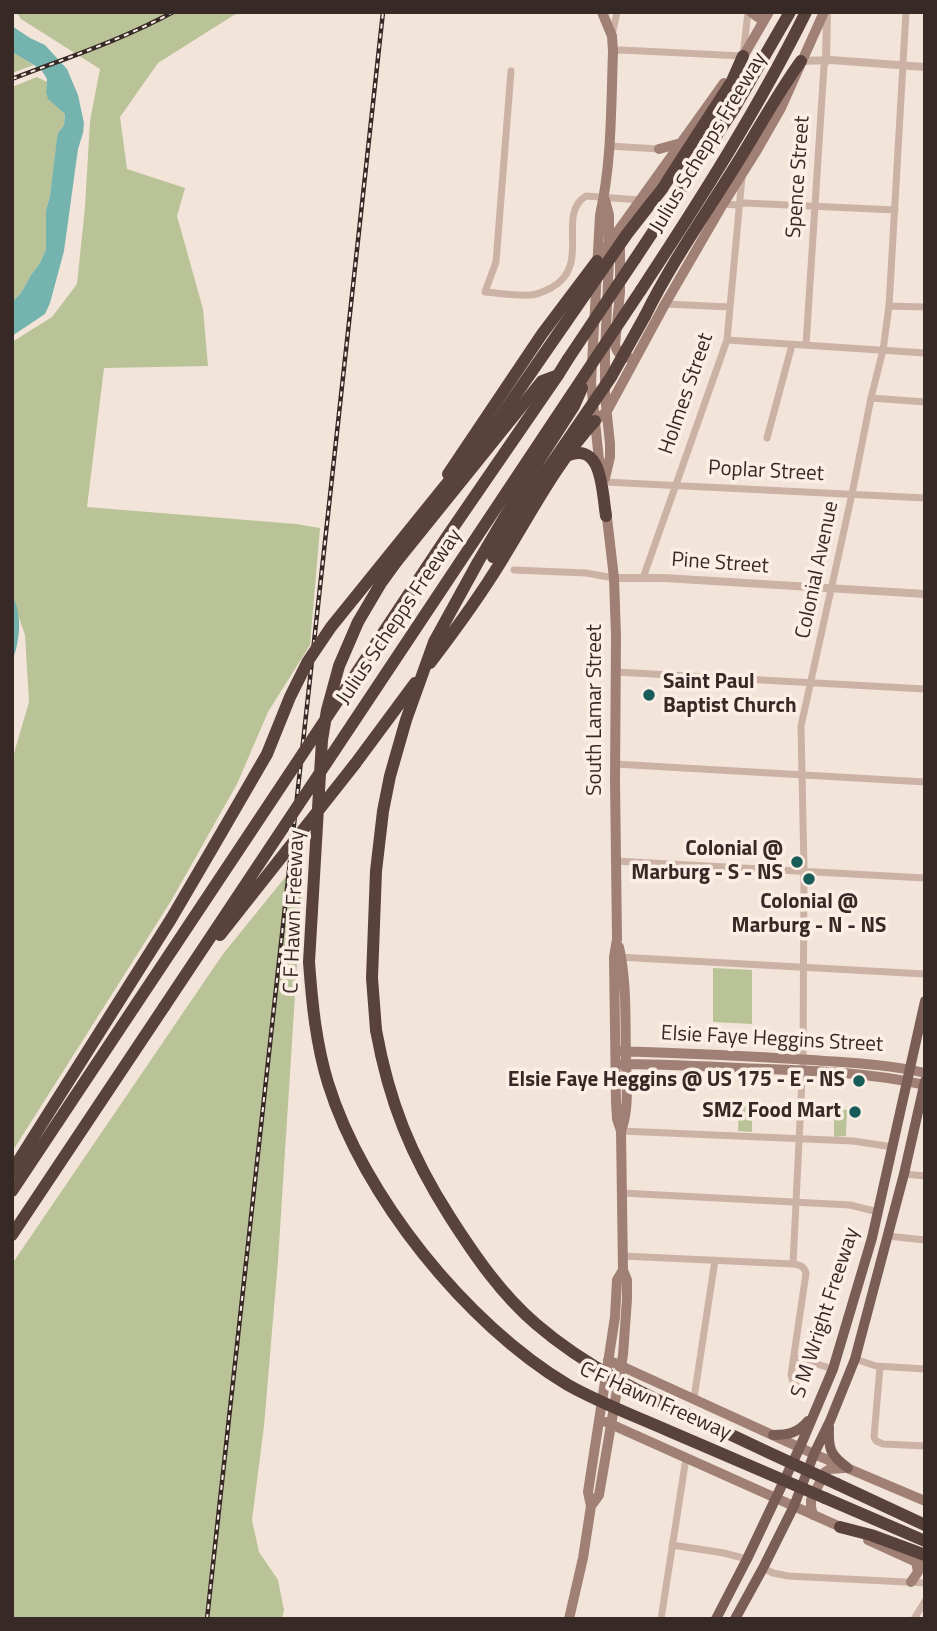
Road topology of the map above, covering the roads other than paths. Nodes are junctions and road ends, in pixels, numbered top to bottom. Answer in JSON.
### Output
{"nodes":[{"id":1,"x":602,"y":12,"type":"edge"},
{"id":2,"x":617,"y":12,"type":"edge"},
{"id":3,"x":749,"y":12,"type":"edge"},
{"id":4,"x":790,"y":12,"type":"edge"},
{"id":5,"x":806,"y":12,"type":"edge"},
{"id":6,"x":826,"y":12,"type":"edge"},
{"id":7,"x":906,"y":12,"type":"edge"},
{"id":8,"x":768,"y":14,"type":"edge"},
{"id":9,"x":612,"y":36,"type":"junction"},
{"id":10,"x":612,"y":51,"type":"junction"},
{"id":11,"x":743,"y":56,"type":"junction"},
{"id":12,"x":801,"y":61,"type":"junction"},
{"id":13,"x":826,"y":61,"type":"junction"},
{"id":14,"x":903,"y":65,"type":"junction"},
{"id":15,"x":925,"y":67,"type":"edge"},
{"id":16,"x":511,"y":71,"type":"dead end"},
{"id":17,"x":681,"y":143,"type":"junction"},
{"id":18,"x":609,"y":146,"type":"junction"},
{"id":19,"x":659,"y":149,"type":"junction"},
{"id":20,"x":670,"y":158,"type":"junction"},
{"id":21,"x":742,"y":175,"type":"junction"},
{"id":22,"x":604,"y":197,"type":"junction"},
{"id":23,"x":641,"y":200,"type":"junction"},
{"id":24,"x":723,"y":204,"type":"junction"},
{"id":25,"x":740,"y":204,"type":"junction"},
{"id":26,"x":815,"y":205,"type":"junction"},
{"id":27,"x":895,"y":210,"type":"junction"},
{"id":28,"x":619,"y":230,"type":"junction"},
{"id":29,"x":609,"y":243,"type":"junction"},
{"id":30,"x":597,"y":261,"type":"junction"},
{"id":31,"x":665,"y":304,"type":"junction"},
{"id":32,"x":889,"y":306,"type":"junction"},
{"id":33,"x":730,"y":307,"type":"junction"},
{"id":34,"x":925,"y":307,"type":"edge"},
{"id":35,"x":727,"y":340,"type":"junction"},
{"id":36,"x":792,"y":345,"type":"junction"},
{"id":37,"x":806,"y":345,"type":"junction"},
{"id":38,"x":883,"y":350,"type":"junction"},
{"id":39,"x":598,"y":353,"type":"junction"},
{"id":40,"x":925,"y":353,"type":"edge"},
{"id":41,"x":635,"y":358,"type":"junction"},
{"id":42,"x":558,"y":375,"type":"junction"},
{"id":43,"x":591,"y":383,"type":"junction"},
{"id":44,"x":617,"y":393,"type":"junction"},
{"id":45,"x":605,"y":396,"type":"junction"},
{"id":46,"x":871,"y":398,"type":"junction"},
{"id":47,"x":925,"y":402,"type":"edge"},
{"id":48,"x":607,"y":411,"type":"junction"},
{"id":49,"x":595,"y":421,"type":"junction"},
{"id":50,"x":767,"y":438,"type":"dead end"},
{"id":51,"x":565,"y":457,"type":"junction"},
{"id":52,"x":605,"y":482,"type":"junction"},
{"id":53,"x":674,"y":485,"type":"junction"},
{"id":54,"x":852,"y":494,"type":"junction"},
{"id":55,"x":925,"y":498,"type":"edge"},
{"id":56,"x":606,"y":516,"type":"junction"},
{"id":57,"x":419,"y":519,"type":"junction"},
{"id":58,"x":514,"y":570,"type":"dead end"},
{"id":59,"x":614,"y":578,"type":"junction"},
{"id":60,"x":643,"y":578,"type":"junction"},
{"id":61,"x":832,"y":589,"type":"junction"},
{"id":62,"x":925,"y":594,"type":"edge"},
{"id":63,"x":432,"y":660,"type":"junction"},
{"id":64,"x":616,"y":671,"type":"junction"},
{"id":65,"x":810,"y":682,"type":"junction"},
{"id":66,"x":925,"y":689,"type":"edge"},
{"id":67,"x":615,"y":764,"type":"junction"},
{"id":68,"x":802,"y":774,"type":"junction"},
{"id":69,"x":925,"y":782,"type":"edge"},
{"id":70,"x":616,"y":861,"type":"junction"},
{"id":71,"x":804,"y":870,"type":"junction"},
{"id":72,"x":925,"y":878,"type":"edge"},
{"id":73,"x":617,"y":957,"type":"junction"},
{"id":74,"x":803,"y":967,"type":"junction"},
{"id":75,"x":925,"y":974,"type":"edge"},
{"id":76,"x":925,"y":1001,"type":"edge"},
{"id":77,"x":164,"y":1007,"type":"junction"},
{"id":78,"x":621,"y":1051,"type":"junction"},
{"id":79,"x":713,"y":1055,"type":"junction"},
{"id":80,"x":621,"y":1063,"type":"junction"},
{"id":81,"x":803,"y":1065,"type":"junction"},
{"id":82,"x":712,"y":1066,"type":"junction"},
{"id":83,"x":910,"y":1069,"type":"junction"},
{"id":84,"x":925,"y":1073,"type":"edge"},
{"id":85,"x":907,"y":1081,"type":"junction"},
{"id":86,"x":924,"y":1084,"type":"edge"},
{"id":87,"x":621,"y":1130,"type":"junction"},
{"id":88,"x":798,"y":1139,"type":"junction"},
{"id":89,"x":893,"y":1147,"type":"junction"},
{"id":90,"x":12,"y":1171,"type":"edge"},
{"id":91,"x":904,"y":1174,"type":"junction"},
{"id":92,"x":925,"y":1176,"type":"edge"},
{"id":93,"x":12,"y":1191,"type":"edge"},
{"id":94,"x":622,"y":1193,"type":"junction"},
{"id":95,"x":796,"y":1202,"type":"junction"},
{"id":96,"x":878,"y":1212,"type":"junction"},
{"id":97,"x":12,"y":1235,"type":"edge"},
{"id":98,"x":887,"y":1236,"type":"junction"},
{"id":99,"x":925,"y":1240,"type":"edge"},
{"id":100,"x":623,"y":1255,"type":"junction"},
{"id":101,"x":715,"y":1259,"type":"junction"},
{"id":102,"x":793,"y":1264,"type":"junction"},
{"id":103,"x":623,"y":1270,"type":"junction"},
{"id":104,"x":794,"y":1357,"type":"junction"},
{"id":105,"x":855,"y":1359,"type":"junction"},
{"id":106,"x":608,"y":1360,"type":"junction"},
{"id":107,"x":621,"y":1366,"type":"junction"},
{"id":108,"x":880,"y":1367,"type":"junction"},
{"id":109,"x":833,"y":1369,"type":"junction"},
{"id":110,"x":925,"y":1369,"type":"edge"},
{"id":111,"x":798,"y":1387,"type":"dead end"},
{"id":112,"x":694,"y":1398,"type":"junction"},
{"id":113,"x":814,"y":1414,"type":"junction"},
{"id":114,"x":598,"y":1418,"type":"junction"},
{"id":115,"x":830,"y":1421,"type":"junction"},
{"id":116,"x":611,"y":1424,"type":"junction"},
{"id":117,"x":773,"y":1435,"type":"junction"},
{"id":118,"x":925,"y":1446,"type":"edge"},
{"id":119,"x":800,"y":1447,"type":"junction"},
{"id":120,"x":814,"y":1454,"type":"junction"},
{"id":121,"x":686,"y":1458,"type":"junction"},
{"id":122,"x":848,"y":1468,"type":"junction"},
{"id":123,"x":775,"y":1498,"type":"junction"},
{"id":124,"x":925,"y":1501,"type":"edge"},
{"id":125,"x":591,"y":1506,"type":"junction"},
{"id":126,"x":794,"y":1506,"type":"junction"},
{"id":127,"x":813,"y":1515,"type":"junction"},
{"id":128,"x":925,"y":1525,"type":"edge"},
{"id":129,"x":840,"y":1527,"type":"joint"},
{"id":130,"x":925,"y":1541,"type":"edge"},
{"id":131,"x":673,"y":1545,"type":"junction"},
{"id":132,"x":747,"y":1559,"type":"junction"},
{"id":133,"x":922,"y":1561,"type":"edge"},
{"id":134,"x":763,"y":1568,"type":"junction"},
{"id":135,"x":911,"y":1582,"type":"junction"},
{"id":136,"x":925,"y":1583,"type":"edge"},
{"id":137,"x":925,"y":1601,"type":"edge"},
{"id":138,"x":569,"y":1619,"type":"edge"},
{"id":139,"x":661,"y":1619,"type":"edge"},
{"id":140,"x":716,"y":1619,"type":"edge"},
{"id":141,"x":735,"y":1619,"type":"edge"},
{"id":142,"x":914,"y":1619,"type":"edge"}],
"edges":[{"from":1,"to":9,"type":"main road"},
{"from":2,"to":9,"type":"street"},
{"from":3,"to":8,"type":"main road"},
{"from":3,"to":11,"type":"street"},
{"from":4,"to":42,"type":"highway","name":"Julius Schepps Freeway","bridge":true},
{"from":5,"to":39,"type":"highway","name":"Julius Schepps Freeway","bridge":true},
{"from":6,"to":12,"type":"main road","name":"Julius Schepps Freeway"},
{"from":6,"to":13,"type":"street","name":"Spence Street"},
{"from":7,"to":14,"type":"street","name":"Colonial Avenue"},
{"from":8,"to":11,"type":"main road","name":"Julius Schepps Freeway"},
{"from":9,"to":10,"type":"main road"},
{"from":10,"to":11,"type":"street"},
{"from":10,"to":18,"type":"main road"},
{"from":11,"to":17,"type":"main road","name":"Julius Schepps Freeway"},
{"from":11,"to":57,"type":"highway","bridge":true},
{"from":12,"to":13,"type":"street"},
{"from":12,"to":21,"type":"main road","name":"Julius Schepps Freeway"},
{"from":12,"to":63,"type":"highway","bridge":true},
{"from":13,"to":14,"type":"street"},
{"from":13,"to":26,"type":"street","name":"Spence Street"},
{"from":14,"to":15,"type":"street"},
{"from":14,"to":27,"type":"street","name":"Colonial Avenue"},
{"from":16,"to":22,"type":"street"},
{"from":17,"to":19,"type":"main road"},
{"from":17,"to":20,"type":"main road","name":"Julius Schepps Freeway"},
{"from":18,"to":19,"type":"street"},
{"from":18,"to":22,"type":"main road"},
{"from":19,"to":20,"type":"main road"},
{"from":20,"to":23,"type":"main road","name":"Julius Schepps Freeway"},
{"from":21,"to":24,"type":"main road","name":"Julius Schepps Freeway"},
{"from":21,"to":25,"type":"street","name":"Holmes Street"},
{"from":22,"to":23,"type":"street"},
{"from":22,"to":29,"type":"main road","name":"South Lamar Street"},
{"from":22,"to":30,"type":"main road","name":"South Lamar Street"},
{"from":23,"to":28,"type":"main road","name":"Julius Schepps Freeway"},
{"from":24,"to":25,"type":"street"},
{"from":24,"to":31,"type":"main road","name":"Julius Schepps Freeway"},
{"from":25,"to":26,"type":"street"},
{"from":25,"to":33,"type":"street","name":"Holmes Street"},
{"from":26,"to":27,"type":"street"},
{"from":26,"to":37,"type":"street","name":"Spence Street"},
{"from":27,"to":32,"type":"street","name":"Colonial Avenue"},
{"from":28,"to":29,"type":"main road","name":"Julius Schepps Freeway"},
{"from":28,"to":41,"type":"main road"},
{"from":29,"to":30,"type":"main road","name":"Julius Schepps Freeway"},
{"from":29,"to":45,"type":"main road","name":"South Lamar Street"},
{"from":30,"to":43,"type":"main road","name":"South Lamar Street"},
{"from":30,"to":57,"type":"highway","bridge":true},
{"from":31,"to":33,"type":"street"},
{"from":31,"to":41,"type":"main road","name":"Julius Schepps Freeway"},
{"from":32,"to":34,"type":"street"},
{"from":32,"to":38,"type":"street","name":"Colonial Avenue"},
{"from":33,"to":35,"type":"street","name":"Holmes Street"},
{"from":35,"to":36,"type":"street"},
{"from":35,"to":53,"type":"street","name":"Holmes Street"},
{"from":36,"to":37,"type":"street"},
{"from":36,"to":50,"type":"street"},
{"from":37,"to":38,"type":"street"},
{"from":38,"to":40,"type":"street"},
{"from":38,"to":46,"type":"street","name":"Colonial Avenue"},
{"from":39,"to":77,"type":"highway","name":"Julius Schepps Freeway","bridge":true},
{"from":39,"to":128,"type":"highway","name":"C F Hawn Freeway","bridge":true},
{"from":41,"to":44,"type":"main road","name":"Julius Schepps Freeway"},
{"from":42,"to":93,"type":"highway","name":"Julius Schepps Freeway","bridge":true},
{"from":42,"to":130,"type":"highway","name":"C F Hawn Freeway","bridge":true},
{"from":43,"to":45,"type":"main road"},
{"from":43,"to":49,"type":"main road","name":"South Lamar Street"},
{"from":44,"to":45,"type":"main road"},
{"from":44,"to":48,"type":"main road","name":"Julius Schepps Freeway"},
{"from":45,"to":48,"type":"main road","name":"South Lamar Street"},
{"from":46,"to":47,"type":"street"},
{"from":46,"to":54,"type":"street","name":"Colonial Avenue"},
{"from":48,"to":49,"type":"main road","name":"Julius Schepps Freeway"},
{"from":48,"to":52,"type":"main road","name":"South Lamar Street"},
{"from":49,"to":51,"type":"highway"},
{"from":49,"to":52,"type":"main road","name":"South Lamar Street"},
{"from":51,"to":56,"type":"highway"},
{"from":51,"to":63,"type":"highway"},
{"from":52,"to":53,"type":"street","name":"Poplar Street"},
{"from":52,"to":56,"type":"main road","name":"South Lamar Street"},
{"from":53,"to":54,"type":"street","name":"Poplar Street"},
{"from":53,"to":60,"type":"street","name":"Holmes Street"},
{"from":54,"to":55,"type":"street","name":"Poplar Street"},
{"from":54,"to":61,"type":"street","name":"Colonial Avenue"},
{"from":56,"to":59,"type":"main road","name":"South Lamar Street"},
{"from":57,"to":90,"type":"highway","bridge":true},
{"from":58,"to":59,"type":"street","name":"Pine Street"},
{"from":59,"to":60,"type":"street","name":"Pine Street"},
{"from":59,"to":64,"type":"main road","name":"South Lamar Street"},
{"from":60,"to":61,"type":"street","name":"Pine Street"},
{"from":61,"to":62,"type":"street","name":"Pine Street"},
{"from":61,"to":65,"type":"street","name":"Colonial Avenue"},
{"from":63,"to":77,"type":"highway","bridge":true},
{"from":64,"to":65,"type":"street"},
{"from":64,"to":67,"type":"main road","name":"South Lamar Street"},
{"from":65,"to":66,"type":"street"},
{"from":65,"to":68,"type":"street","name":"Colonial Avenue"},
{"from":67,"to":68,"type":"street"},
{"from":67,"to":70,"type":"main road","name":"South Lamar Street"},
{"from":68,"to":69,"type":"street"},
{"from":68,"to":71,"type":"street","name":"Colonial Avenue"},
{"from":70,"to":71,"type":"street"},
{"from":70,"to":73,"type":"main road","name":"South Lamar Street"},
{"from":71,"to":72,"type":"street"},
{"from":71,"to":74,"type":"street","name":"Colonial Avenue"},
{"from":73,"to":74,"type":"street"},
{"from":73,"to":78,"type":"main road","name":"South Lamar Street"},
{"from":74,"to":75,"type":"street"},
{"from":74,"to":81,"type":"street","name":"Colonial Avenue"},
{"from":76,"to":83,"type":"main road","name":"S M Wright Freeway"},
{"from":77,"to":97,"type":"highway","name":"Julius Schepps Freeway"},
{"from":78,"to":79,"type":"main road","name":"Elsie Faye Heggins Street"},
{"from":78,"to":80,"type":"main road","name":"South Lamar Street"},
{"from":79,"to":81,"type":"main road","name":"Elsie Faye Heggins Street"},
{"from":79,"to":82,"type":"main road"},
{"from":80,"to":82,"type":"main road","name":"Elsie Faye Heggins Street"},
{"from":80,"to":87,"type":"main road","name":"South Lamar Street"},
{"from":81,"to":82,"type":"main road","name":"Elsie Faye Heggins Street"},
{"from":81,"to":83,"type":"main road","name":"Elsie Faye Heggins Street"},
{"from":81,"to":85,"type":"main road","name":"Elsie Faye Heggins Street"},
{"from":81,"to":88,"type":"street","name":"Colonial Avenue"},
{"from":83,"to":84,"type":"main road","name":"Elsie Faye Heggins Street"},
{"from":83,"to":85,"type":"main road","name":"S M Wright Freeway"},
{"from":85,"to":86,"type":"main road","name":"Elsie Faye Heggins Street"},
{"from":85,"to":89,"type":"main road","name":"S M Wright Freeway"},
{"from":86,"to":91,"type":"main road","name":"S M Wright Freeway"},
{"from":87,"to":88,"type":"street"},
{"from":87,"to":94,"type":"main road","name":"South Lamar Street"},
{"from":88,"to":89,"type":"street"},
{"from":88,"to":95,"type":"street","name":"Colonial Avenue"},
{"from":89,"to":96,"type":"main road","name":"S M Wright Freeway"},
{"from":91,"to":92,"type":"street"},
{"from":91,"to":98,"type":"main road","name":"S M Wright Freeway"},
{"from":94,"to":95,"type":"street"},
{"from":94,"to":100,"type":"main road","name":"South Lamar Street"},
{"from":95,"to":96,"type":"street"},
{"from":95,"to":102,"type":"street","name":"Colonial Avenue"},
{"from":96,"to":109,"type":"main road","name":"S M Wright Freeway"},
{"from":98,"to":99,"type":"street"},
{"from":98,"to":105,"type":"main road","name":"S M Wright Freeway"},
{"from":100,"to":101,"type":"street"},
{"from":100,"to":103,"type":"main road","name":"South Lamar Street"},
{"from":101,"to":102,"type":"street"},
{"from":101,"to":112,"type":"street"},
{"from":102,"to":104,"type":"street"},
{"from":103,"to":106,"type":"main road","name":"South Lamar Street"},
{"from":103,"to":107,"type":"main road","name":"South Lamar Street"},
{"from":104,"to":109,"type":"street"},
{"from":104,"to":111,"type":"street"},
{"from":105,"to":108,"type":"street"},
{"from":105,"to":115,"type":"main road","name":"S M Wright Freeway"},
{"from":106,"to":107,"type":"main road","name":"C F Hawn Freeway"},
{"from":106,"to":114,"type":"main road","name":"South Lamar Street"},
{"from":107,"to":112,"type":"main road","name":"C F Hawn Freeway"},
{"from":107,"to":116,"type":"main road","name":"South Lamar Street"},
{"from":108,"to":110,"type":"street"},
{"from":108,"to":118,"type":"street"},
{"from":109,"to":113,"type":"main road","name":"S M Wright Freeway"},
{"from":112,"to":117,"type":"main road","name":"C F Hawn Freeway"},
{"from":113,"to":117,"type":"main road"},
{"from":113,"to":119,"type":"main road","name":"S M Wright Freeway"},
{"from":114,"to":116,"type":"main road","name":"C F Hawn Freeway"},
{"from":114,"to":125,"type":"main road","name":"South Lamar Street"},
{"from":115,"to":120,"type":"main road","name":"S M Wright Freeway"},
{"from":115,"to":122,"type":"main road"},
{"from":116,"to":121,"type":"main road","name":"C F Hawn Freeway"},
{"from":116,"to":125,"type":"main road","name":"South Lamar Street"},
{"from":117,"to":119,"type":"main road","name":"C F Hawn Freeway"},
{"from":119,"to":120,"type":"main road","name":"C F Hawn Freeway"},
{"from":119,"to":123,"type":"main road","name":"S M Wright Freeway"},
{"from":120,"to":122,"type":"main road","name":"C F Hawn Freeway"},
{"from":120,"to":126,"type":"main road","name":"S M Wright Freeway"},
{"from":121,"to":123,"type":"main road","name":"C F Hawn Freeway"},
{"from":121,"to":131,"type":"street"},
{"from":122,"to":124,"type":"main road","name":"C F Hawn Freeway"},
{"from":122,"to":127,"type":"main road"},
{"from":123,"to":126,"type":"main road","name":"C F Hawn Freeway"},
{"from":123,"to":132,"type":"main road","name":"S M Wright Freeway"},
{"from":125,"to":138,"type":"main road","name":"South Lamar Street"},
{"from":126,"to":127,"type":"main road","name":"C F Hawn Freeway"},
{"from":126,"to":134,"type":"main road","name":"S M Wright Freeway"},
{"from":127,"to":129,"type":"main road","name":"C F Hawn Freeway"},
{"from":129,"to":133,"type":"highway"},
{"from":131,"to":132,"type":"street"},
{"from":131,"to":139,"type":"street"},
{"from":132,"to":140,"type":"main road","name":"S M Wright Freeway"},
{"from":133,"to":135,"type":"main road"},
{"from":134,"to":135,"type":"street"},
{"from":134,"to":141,"type":"main road","name":"S M Wright Freeway"},
{"from":135,"to":136,"type":"street"},
{"from":137,"to":142,"type":"street"}]}
